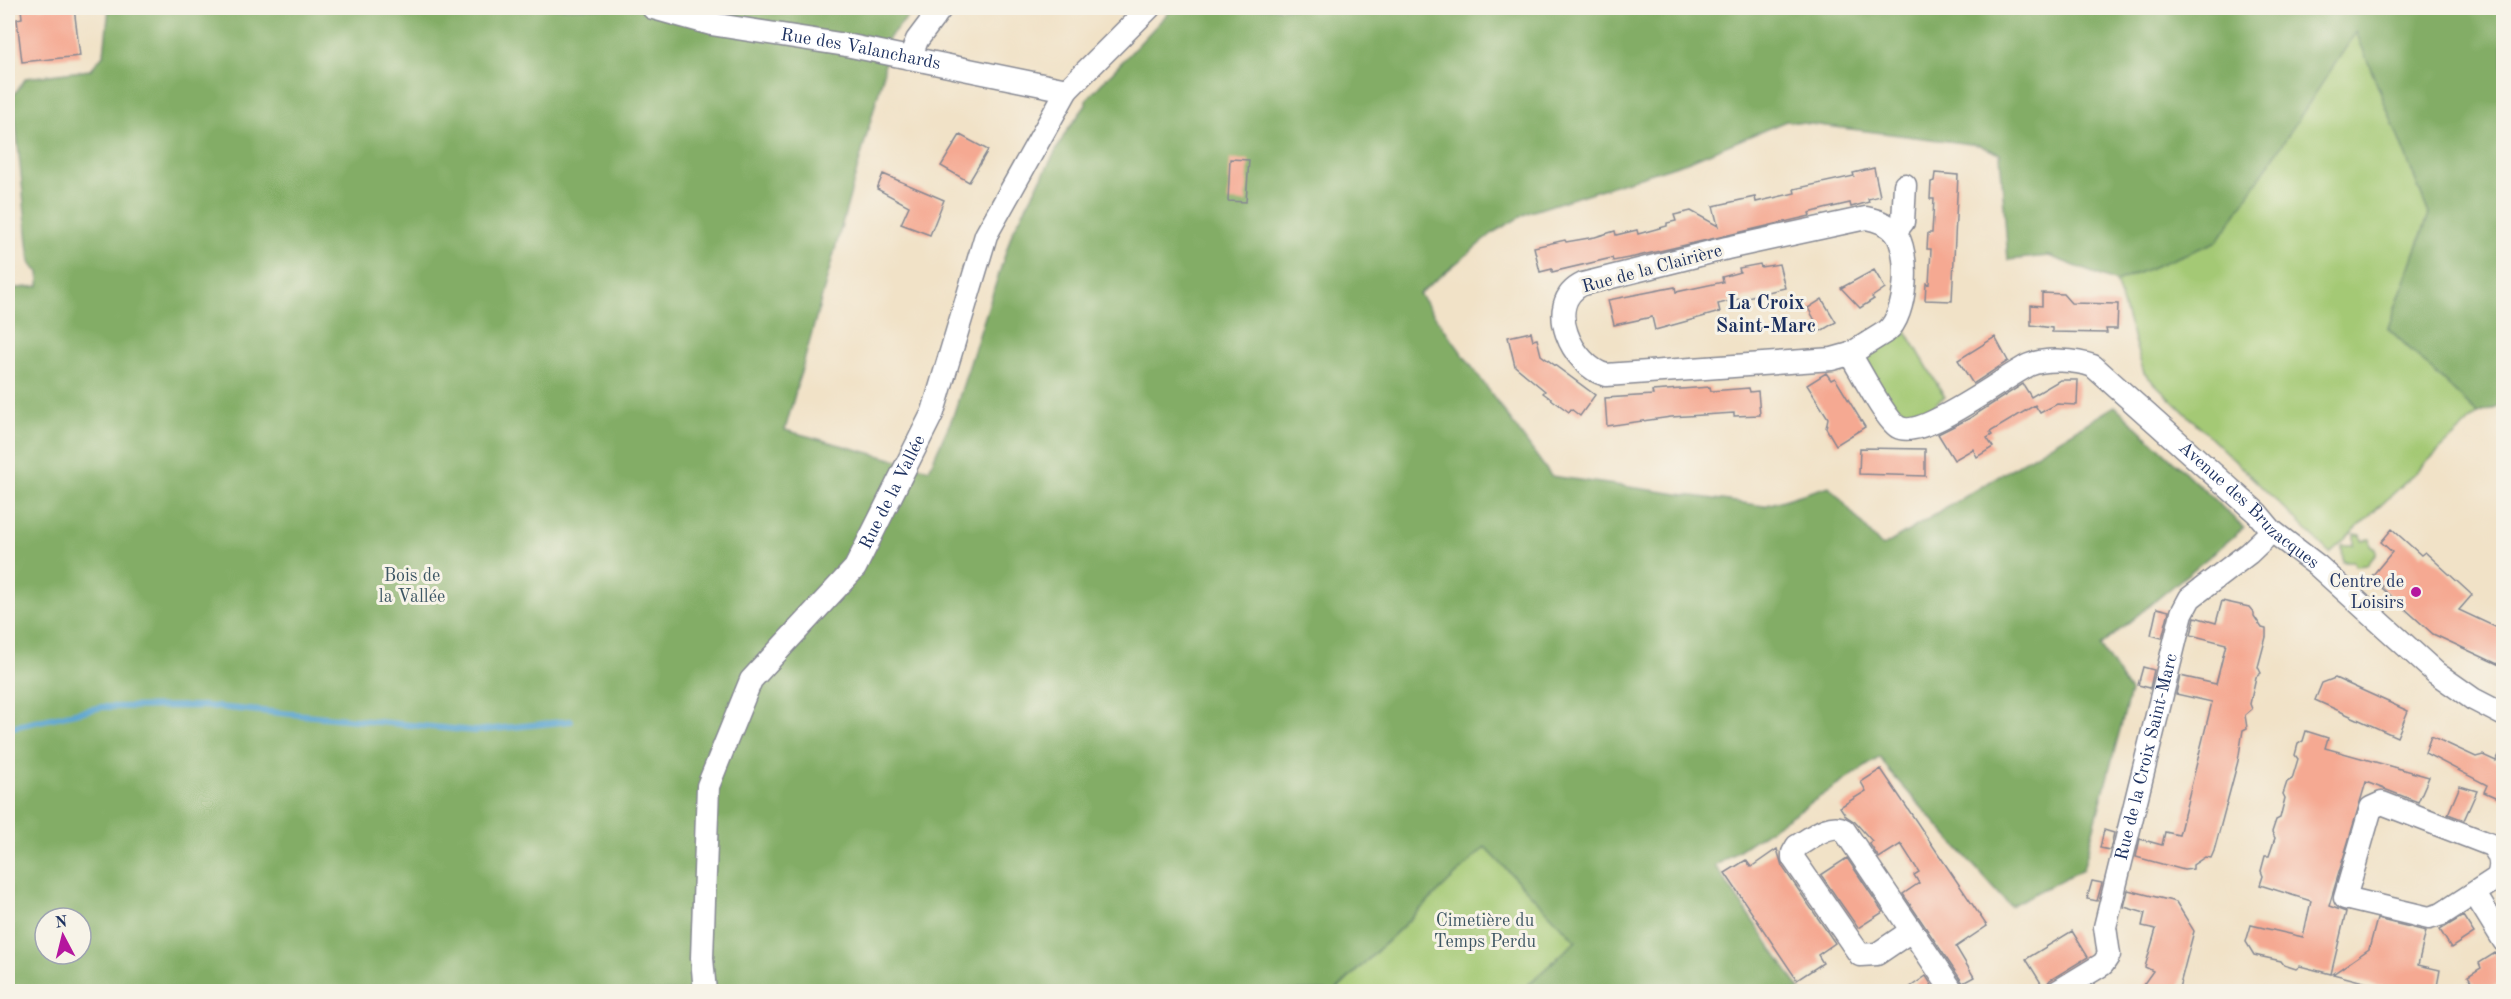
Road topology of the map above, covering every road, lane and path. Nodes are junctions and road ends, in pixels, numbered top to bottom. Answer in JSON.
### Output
{"nodes":[{"id":1,"x":653,"y":8,"type":"edge"},
{"id":2,"x":941,"y":8,"type":"edge"},
{"id":3,"x":1149,"y":8,"type":"edge"},
{"id":4,"x":910,"y":57,"type":"junction"},
{"id":5,"x":1066,"y":90,"type":"junction"},
{"id":6,"x":1905,"y":185,"type":"dead end"},
{"id":7,"x":1895,"y":232,"type":"junction"},
{"id":8,"x":1850,"y":354,"type":"junction"},
{"id":9,"x":2272,"y":531,"type":"junction"},
{"id":10,"x":2504,"y":715,"type":"edge"},
{"id":11,"x":2475,"y":894,"type":"junction"},
{"id":12,"x":1911,"y":932,"type":"junction"},
{"id":13,"x":2504,"y":942,"type":"edge"},
{"id":14,"x":705,"y":992,"type":"edge"},
{"id":15,"x":1953,"y":992,"type":"edge"},
{"id":16,"x":2057,"y":992,"type":"edge"}],
"edges":[{"from":1,"to":4,"type":"street","name":"Rue des Valanchards"},
{"from":2,"to":4,"type":"street"},
{"from":3,"to":5,"type":"street","name":"Rue de la Vallée"},
{"from":4,"to":5,"type":"street","name":"Rue des Valanchards"},
{"from":5,"to":14,"type":"street","name":"Rue de la Vallée"},
{"from":6,"to":7,"type":"street"},
{"from":7,"to":8,"type":"street","name":"Rue de la Clairière"},
{"from":7,"to":8,"type":"street","name":"Rue de la Clairière"},
{"from":8,"to":9,"type":"street","name":"Avenue des Bruzacques"},
{"from":9,"to":10,"type":"street","name":"Avenue des Bruzacques"},
{"from":9,"to":16,"type":"street","name":"Rue de la Croix Saint-Marc"},
{"from":11,"to":11,"type":"street"},
{"from":11,"to":13,"type":"street"},
{"from":12,"to":12,"type":"street"},
{"from":12,"to":15,"type":"street"}]}
